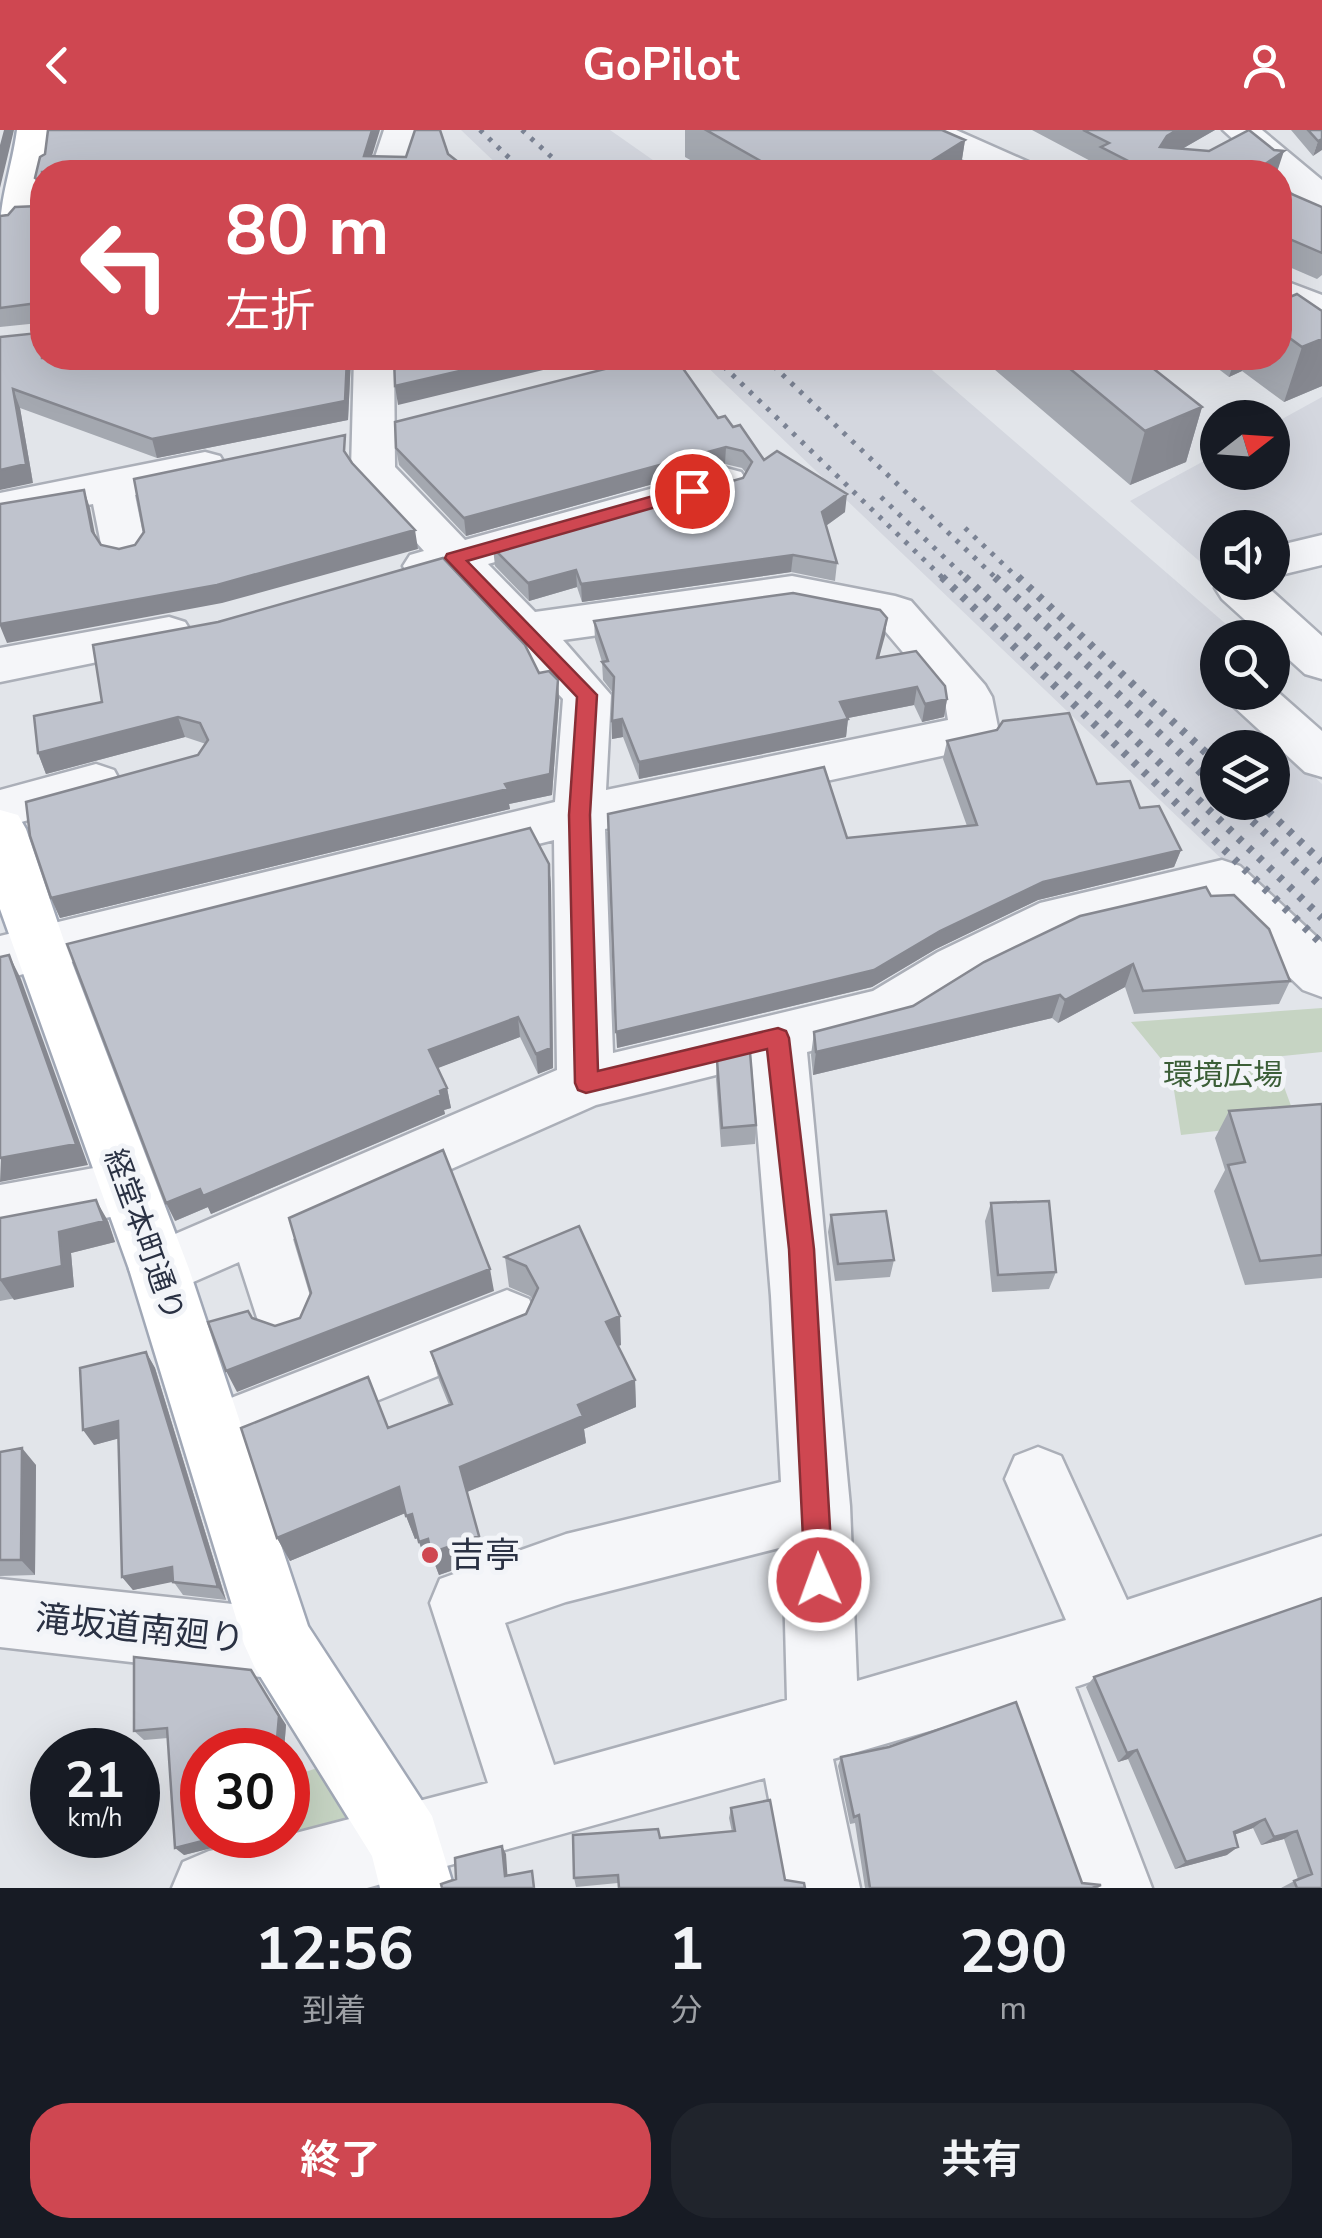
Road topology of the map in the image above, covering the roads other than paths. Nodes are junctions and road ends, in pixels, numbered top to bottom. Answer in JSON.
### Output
{"nodes":[{"id":1,"x":36,"y":130,"type":"edge"},
{"id":2,"x":402,"y":130,"type":"edge"},
{"id":3,"x":927,"y":130,"type":"edge"},
{"id":4,"x":1286,"y":130,"type":"edge"},
{"id":5,"x":1235,"y":138,"type":"edge"},
{"id":6,"x":392,"y":160,"type":"edge"},
{"id":7,"x":993,"y":160,"type":"edge"},
{"id":8,"x":1266,"y":160,"type":"edge"},
{"id":9,"x":1322,"y":164,"type":"edge"},
{"id":10,"x":1292,"y":178,"type":"edge"},
{"id":11,"x":1322,"y":199,"type":"edge"},
{"id":12,"x":16,"y":202,"type":"edge"},
{"id":13,"x":1292,"y":296,"type":"edge"},
{"id":14,"x":1322,"y":310,"type":"edge"},
{"id":15,"x":375,"y":370,"type":"edge"},
{"id":16,"x":243,"y":458,"type":"edge"},
{"id":17,"x":726,"y":482,"type":"edge"},
{"id":18,"x":112,"y":486,"type":"junction"},
{"id":19,"x":0,"y":506,"type":"edge"},
{"id":20,"x":124,"y":549,"type":"edge"},
{"id":21,"x":1322,"y":550,"type":"edge"},
{"id":22,"x":454,"y":558,"type":"junction"},
{"id":23,"x":1290,"y":558,"type":"edge"},
{"id":24,"x":377,"y":580,"type":"edge"},
{"id":25,"x":1252,"y":600,"type":"edge"},
{"id":26,"x":204,"y":626,"type":"edge"},
{"id":27,"x":522,"y":630,"type":"junction"},
{"id":28,"x":1322,"y":662,"type":"edge"},
{"id":29,"x":0,"y":664,"type":"edge"},
{"id":30,"x":1268,"y":710,"type":"edge"},
{"id":31,"x":1322,"y":759,"type":"edge"},
{"id":32,"x":148,"y":769,"type":"edge"},
{"id":33,"x":0,"y":809,"type":"edge"},
{"id":34,"x":579,"y":815,"type":"junction"},
{"id":35,"x":0,"y":830,"type":"edge"},
{"id":36,"x":19,"y":952,"type":"edge"},
{"id":37,"x":1322,"y":974,"type":"edge"},
{"id":38,"x":778,"y":1038,"type":"junction"},
{"id":39,"x":586,"y":1083,"type":"junction"},
{"id":40,"x":126,"y":1188,"type":"junction"},
{"id":41,"x":0,"y":1210,"type":"edge"},
{"id":42,"x":258,"y":1227,"type":"junction"},
{"id":43,"x":159,"y":1270,"type":"junction"},
{"id":44,"x":285,"y":1316,"type":"dead end"},
{"id":45,"x":508,"y":1319,"type":"edge"},
{"id":46,"x":213,"y":1436,"type":"junction"},
{"id":47,"x":1038,"y":1480,"type":"dead end"},
{"id":48,"x":817,"y":1506,"type":"junction"},
{"id":49,"x":1322,"y":1570,"type":"edge"},
{"id":50,"x":0,"y":1613,"type":"edge"},
{"id":51,"x":1110,"y":1640,"type":"junction"},
{"id":52,"x":279,"y":1644,"type":"junction"},
{"id":53,"x":1032,"y":1666,"type":"junction"},
{"id":54,"x":808,"y":1731,"type":"junction"},
{"id":55,"x":531,"y":1805,"type":"junction"},
{"id":56,"x":412,"y":1865,"type":"edge"},
{"id":57,"x":208,"y":1888,"type":"edge"},
{"id":58,"x":823,"y":1888,"type":"edge"},
{"id":59,"x":1115,"y":1888,"type":"edge"}],
"edges":[{"from":1,"to":12,"type":"main road"},
{"from":2,"to":6,"type":"street"},
{"from":3,"to":7,"type":"street"},
{"from":4,"to":9,"type":"street"},
{"from":5,"to":8,"type":"street"},
{"from":10,"to":11,"type":"street"},
{"from":13,"to":14,"type":"street"},
{"from":15,"to":22,"type":"street"},
{"from":16,"to":18,"type":"street"},
{"from":17,"to":22,"type":"street"},
{"from":18,"to":19,"type":"street"},
{"from":18,"to":20,"type":"street"},
{"from":21,"to":23,"type":"street"},
{"from":22,"to":24,"type":"street"},
{"from":22,"to":27,"type":"street"},
{"from":25,"to":28,"type":"street"},
{"from":26,"to":29,"type":"street"},
{"from":27,"to":34,"type":"street"},
{"from":27,"to":34,"type":"street"},
{"from":30,"to":31,"type":"street"},
{"from":32,"to":33,"type":"street"},
{"from":34,"to":36,"type":"street"},
{"from":34,"to":39,"type":"street"},
{"from":35,"to":36,"type":"main road","name":"経堂本町通り"},
{"from":36,"to":40,"type":"main road","name":"経堂本町通り"},
{"from":37,"to":38,"type":"street"},
{"from":38,"to":39,"type":"street"},
{"from":38,"to":48,"type":"street"},
{"from":39,"to":42,"type":"street"},
{"from":40,"to":41,"type":"street"},
{"from":40,"to":43,"type":"main road","name":"経堂本町通り"},
{"from":42,"to":43,"type":"street"},
{"from":42,"to":44,"type":"street"},
{"from":43,"to":46,"type":"main road","name":"経堂本町通り"},
{"from":45,"to":46,"type":"street"},
{"from":46,"to":52,"type":"main road","name":"経堂本町通り"},
{"from":47,"to":51,"type":"street"},
{"from":48,"to":54,"type":"street"},
{"from":48,"to":55,"type":"street"},
{"from":49,"to":51,"type":"street"},
{"from":50,"to":52,"type":"street","name":"滝坂道南廻り"},
{"from":51,"to":53,"type":"street"},
{"from":52,"to":56,"type":"main road","name":"経堂本町通り"},
{"from":53,"to":54,"type":"street"},
{"from":53,"to":59,"type":"street"},
{"from":54,"to":55,"type":"street"},
{"from":54,"to":58,"type":"street"},
{"from":55,"to":56,"type":"street"},
{"from":56,"to":57,"type":"street"}]}
